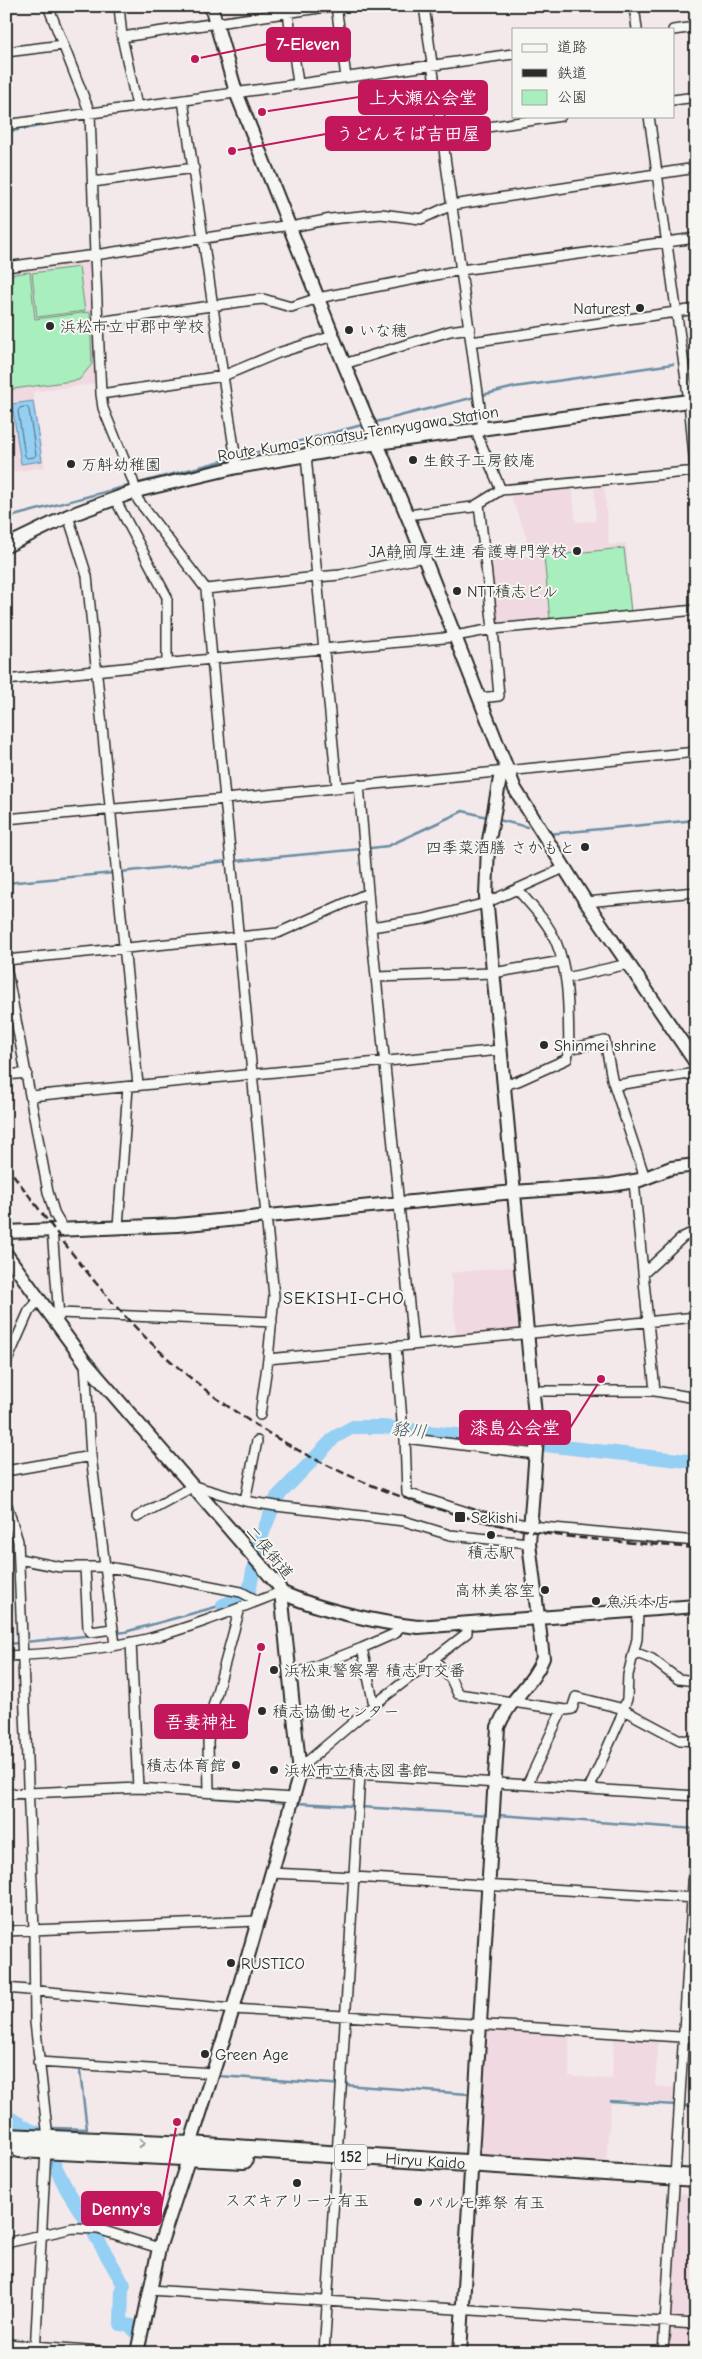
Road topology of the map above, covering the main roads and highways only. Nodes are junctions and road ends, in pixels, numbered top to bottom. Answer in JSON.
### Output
{"nodes":[{"id":1,"x":6,"y":2137,"type":"edge"},
{"id":2,"x":47,"y":2144,"type":"junction"},
{"id":3,"x":6,"y":2148,"type":"edge"},
{"id":4,"x":696,"y":2178,"type":"edge"},
{"id":5,"x":674,"y":2182,"type":"junction"},
{"id":6,"x":696,"y":2188,"type":"edge"}],
"edges":[{"from":1,"to":2,"type":"highway","name":"Hiryu Kaido","number":"152"},
{"from":2,"to":3,"type":"highway","name":"Hiryu Kaido","number":"152"},
{"from":2,"to":5,"type":"highway","name":"Hiryu Kaido","number":"152"},
{"from":4,"to":5,"type":"highway","name":"Hiryu Kaido","number":"152"},
{"from":5,"to":6,"type":"highway","name":"Hiryu Kaido","number":"152"}]}
